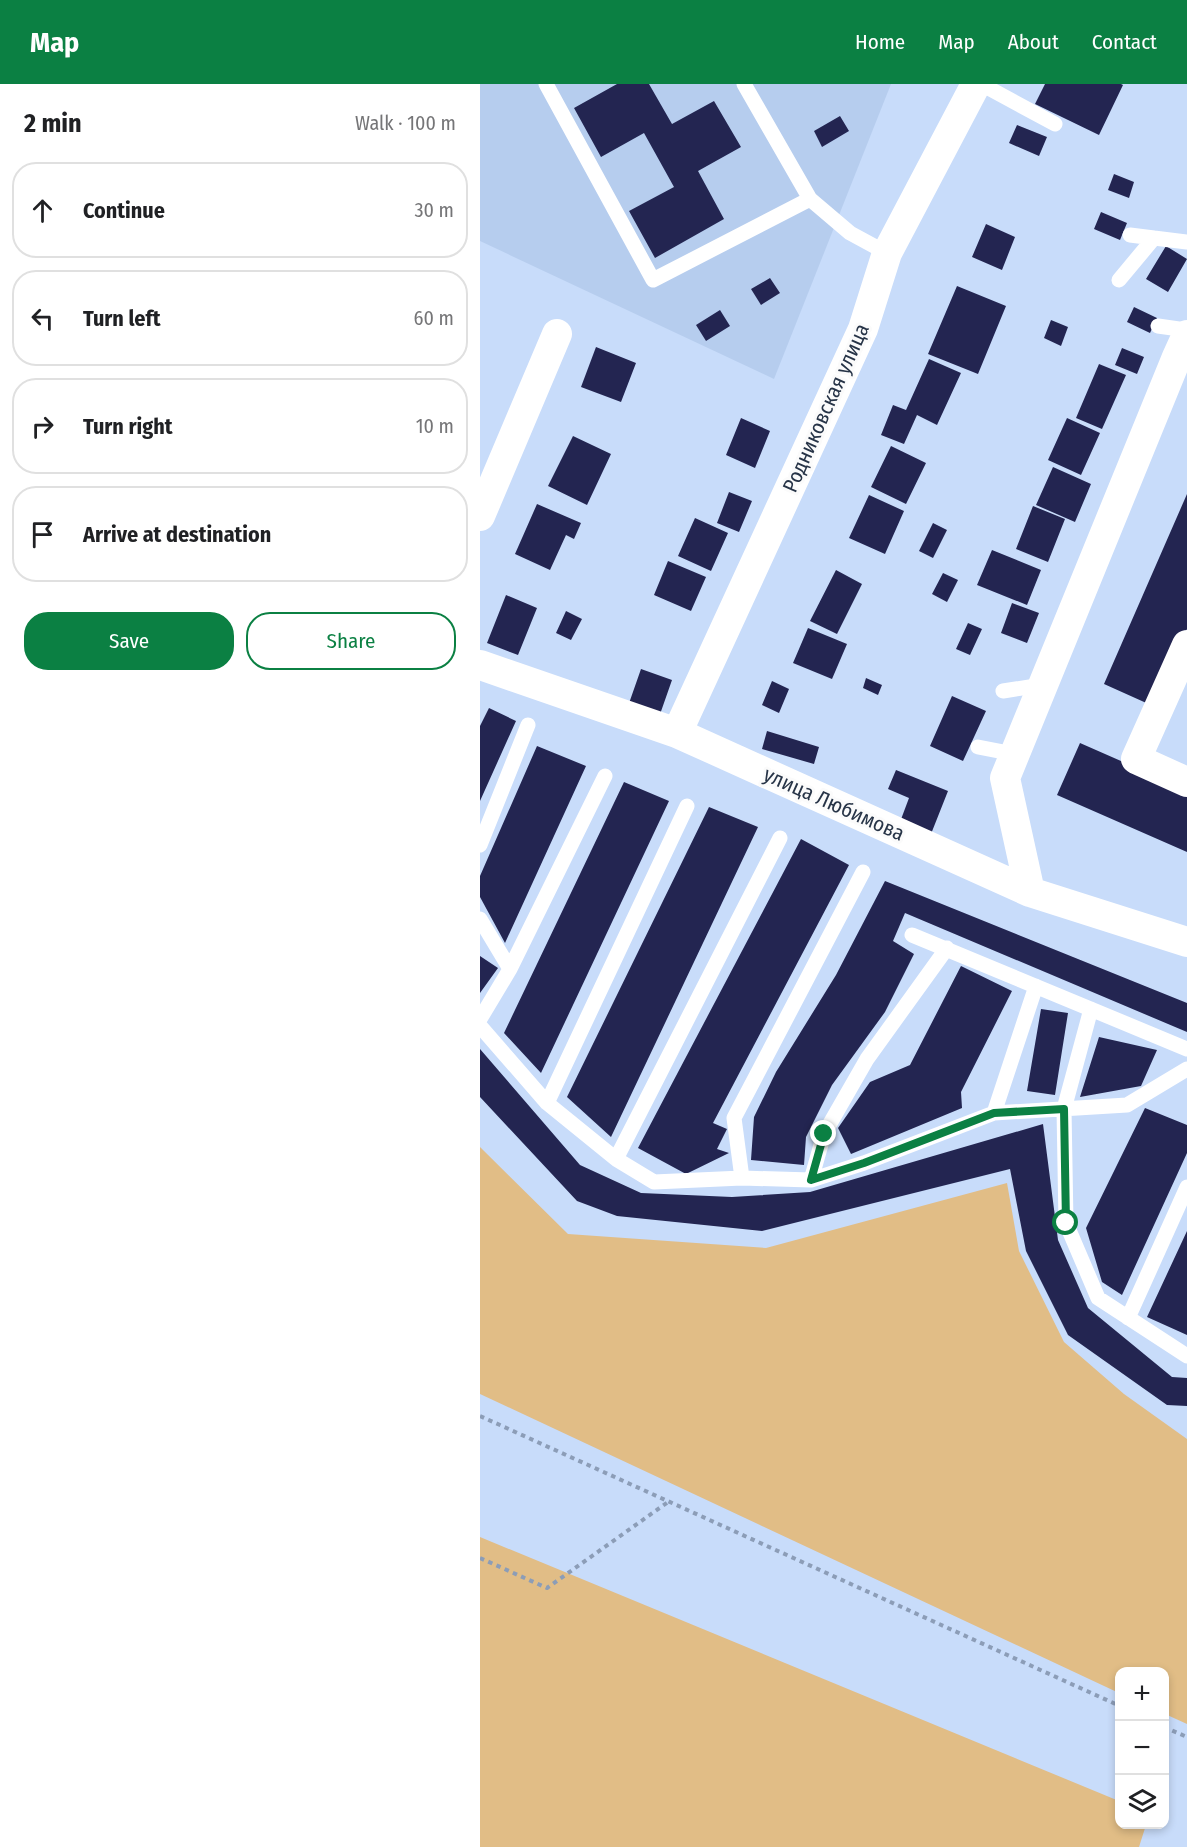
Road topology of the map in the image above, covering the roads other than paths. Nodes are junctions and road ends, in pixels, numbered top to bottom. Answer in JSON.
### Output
{"nodes":[{"id":1,"x":546,"y":84,"type":"edge"},
{"id":2,"x":744,"y":84,"type":"edge"},
{"id":3,"x":976,"y":84,"type":"edge"},
{"id":4,"x":981,"y":84,"type":"edge"},
{"id":5,"x":1055,"y":124,"type":"dead end"},
{"id":6,"x":810,"y":199,"type":"junction"},
{"id":7,"x":1130,"y":235,"type":"dead end"},
{"id":8,"x":1154,"y":238,"type":"junction"},
{"id":9,"x":1187,"y":242,"type":"edge"},
{"id":10,"x":887,"y":253,"type":"junction"},
{"id":11,"x":1119,"y":280,"type":"dead end"},
{"id":12,"x":1158,"y":326,"type":"dead end"},
{"id":13,"x":1187,"y":330,"type":"edge"},
{"id":14,"x":557,"y":334,"type":"dead end"},
{"id":15,"x":1187,"y":335,"type":"edge"},
{"id":16,"x":480,"y":516,"type":"edge"},
{"id":17,"x":1187,"y":645,"type":"edge"},
{"id":18,"x":480,"y":665,"type":"edge"},
{"id":19,"x":1042,"y":686,"type":"junction"},
{"id":20,"x":1003,"y":691,"type":"dead end"},
{"id":21,"x":528,"y":725,"type":"dead end"},
{"id":22,"x":677,"y":733,"type":"junction"},
{"id":23,"x":978,"y":747,"type":"dead end"},
{"id":24,"x":1014,"y":754,"type":"junction"},
{"id":25,"x":605,"y":776,"type":"dead end"},
{"id":26,"x":1187,"y":782,"type":"edge"},
{"id":27,"x":687,"y":806,"type":"dead end"},
{"id":28,"x":780,"y":838,"type":"dead end"},
{"id":29,"x":480,"y":845,"type":"edge"},
{"id":30,"x":863,"y":872,"type":"dead end"},
{"id":31,"x":1030,"y":892,"type":"junction"},
{"id":32,"x":480,"y":919,"type":"edge"},
{"id":33,"x":912,"y":935,"type":"dead end"},
{"id":34,"x":1187,"y":942,"type":"edge"},
{"id":35,"x":947,"y":948,"type":"junction"},
{"id":36,"x":510,"y":969,"type":"junction"},
{"id":37,"x":1036,"y":986,"type":"junction"},
{"id":38,"x":1091,"y":1009,"type":"junction"},
{"id":39,"x":480,"y":1018,"type":"edge"},
{"id":40,"x":480,"y":1026,"type":"edge"},
{"id":41,"x":1187,"y":1049,"type":"edge"},
{"id":42,"x":1187,"y":1070,"type":"edge"},
{"id":43,"x":548,"y":1103,"type":"junction"},
{"id":44,"x":1064,"y":1109,"type":"junction"},
{"id":45,"x":994,"y":1113,"type":"junction"},
{"id":46,"x":616,"y":1159,"type":"junction"},
{"id":47,"x":742,"y":1178,"type":"junction"},
{"id":48,"x":811,"y":1180,"type":"junction"},
{"id":49,"x":1187,"y":1187,"type":"edge"},
{"id":50,"x":1128,"y":1318,"type":"junction"},
{"id":51,"x":1187,"y":1356,"type":"edge"}],
"edges":[{"from":1,"to":6,"type":"lane"},
{"from":2,"to":6,"type":"lane"},
{"from":3,"to":10,"type":"street","name":"Родниковская улица"},
{"from":4,"to":5,"type":"lane"},
{"from":6,"to":10,"type":"lane"},
{"from":7,"to":8,"type":"lane"},
{"from":8,"to":9,"type":"lane"},
{"from":8,"to":11,"type":"lane"},
{"from":10,"to":22,"type":"street","name":"Родниковская улица"},
{"from":12,"to":13,"type":"lane"},
{"from":14,"to":16,"type":"street"},
{"from":15,"to":19,"type":"street"},
{"from":17,"to":26,"type":"street"},
{"from":18,"to":22,"type":"street","name":"улица Любимова"},
{"from":19,"to":20,"type":"lane"},
{"from":19,"to":24,"type":"street"},
{"from":21,"to":29,"type":"lane"},
{"from":22,"to":31,"type":"street","name":"улица Любимова"},
{"from":23,"to":24,"type":"lane"},
{"from":24,"to":31,"type":"street"},
{"from":25,"to":36,"type":"lane"},
{"from":27,"to":43,"type":"lane"},
{"from":28,"to":46,"type":"lane"},
{"from":30,"to":47,"type":"lane"},
{"from":31,"to":34,"type":"street","name":"улица Любимова"},
{"from":32,"to":36,"type":"lane"},
{"from":33,"to":35,"type":"lane"},
{"from":35,"to":37,"type":"lane"},
{"from":35,"to":48,"type":"lane"},
{"from":36,"to":39,"type":"lane"},
{"from":37,"to":38,"type":"lane"},
{"from":37,"to":45,"type":"lane"},
{"from":38,"to":41,"type":"lane"},
{"from":38,"to":44,"type":"lane"},
{"from":40,"to":43,"type":"lane"},
{"from":42,"to":44,"type":"lane"},
{"from":43,"to":46,"type":"lane"},
{"from":44,"to":45,"type":"lane"},
{"from":44,"to":50,"type":"lane"},
{"from":45,"to":48,"type":"lane"},
{"from":46,"to":47,"type":"lane"},
{"from":47,"to":48,"type":"lane"},
{"from":49,"to":50,"type":"lane"},
{"from":50,"to":51,"type":"lane"}]}
